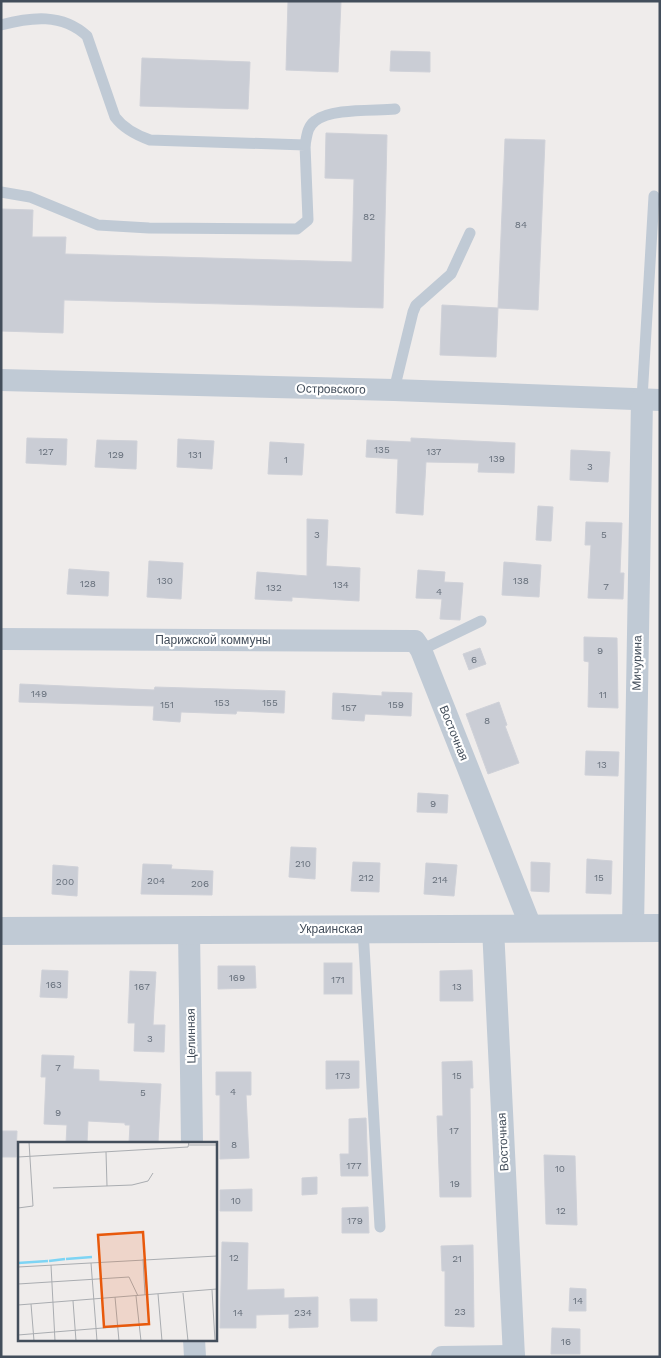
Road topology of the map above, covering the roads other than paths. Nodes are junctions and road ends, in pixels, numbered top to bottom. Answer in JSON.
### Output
{"nodes":[{"id":1,"x":1,"y":25,"type":"edge"},
{"id":2,"x":395,"y":109,"type":"dead end"},
{"id":3,"x":305,"y":145,"type":"junction"},
{"id":4,"x":1,"y":192,"type":"edge"},
{"id":5,"x":654,"y":196,"type":"dead end"},
{"id":6,"x":470,"y":233,"type":"dead end"},
{"id":7,"x":1,"y":380,"type":"edge"},
{"id":8,"x":394,"y":390,"type":"junction"},
{"id":9,"x":651,"y":400,"type":"edge"},
{"id":10,"x":480,"y":620,"type":"dead end"},
{"id":11,"x":1,"y":639,"type":"edge"},
{"id":12,"x":421,"y":650,"type":"junction"},
{"id":13,"x":531,"y":927,"type":"junction"},
{"id":14,"x":493,"y":928,"type":"junction"},
{"id":15,"x":633,"y":928,"type":"junction"},
{"id":16,"x":660,"y":928,"type":"edge"},
{"id":17,"x":364,"y":929,"type":"junction"},
{"id":18,"x":189,"y":930,"type":"junction"},
{"id":19,"x":1,"y":931,"type":"edge"},
{"id":20,"x":192,"y":1142,"type":"edge"},
{"id":21,"x":380,"y":1227,"type":"dead end"},
{"id":22,"x":194,"y":1340,"type":"edge"},
{"id":23,"x":514,"y":1356,"type":"edge"},
{"id":24,"x":195,"y":1357,"type":"edge"},
{"id":25,"x":442,"y":1357,"type":"edge"}],
"edges":[{"from":1,"to":3,"type":"lane"},
{"from":2,"to":3,"type":"lane"},
{"from":3,"to":4,"type":"lane"},
{"from":5,"to":9,"type":"lane"},
{"from":6,"to":8,"type":"lane"},
{"from":7,"to":8,"type":"street","name":"Островского"},
{"from":8,"to":9,"type":"street","name":"Островского"},
{"from":9,"to":15,"type":"street","name":"Мичурина"},
{"from":10,"to":12,"type":"lane"},
{"from":11,"to":12,"type":"street","name":"Парижской коммуны"},
{"from":12,"to":13,"type":"street","name":"Восточная"},
{"from":13,"to":14,"type":"street","name":"Украинская"},
{"from":13,"to":15,"type":"street","name":"Украинская"},
{"from":14,"to":17,"type":"street","name":"Украинская"},
{"from":14,"to":23,"type":"street","name":"Восточная"},
{"from":15,"to":16,"type":"street","name":"Украинская"},
{"from":17,"to":18,"type":"street","name":"Украинская"},
{"from":17,"to":21,"type":"lane"},
{"from":18,"to":19,"type":"street","name":"Украинская"},
{"from":18,"to":20,"type":"street","name":"Целинная"},
{"from":22,"to":24,"type":"street"},
{"from":23,"to":25,"type":"street"}]}
